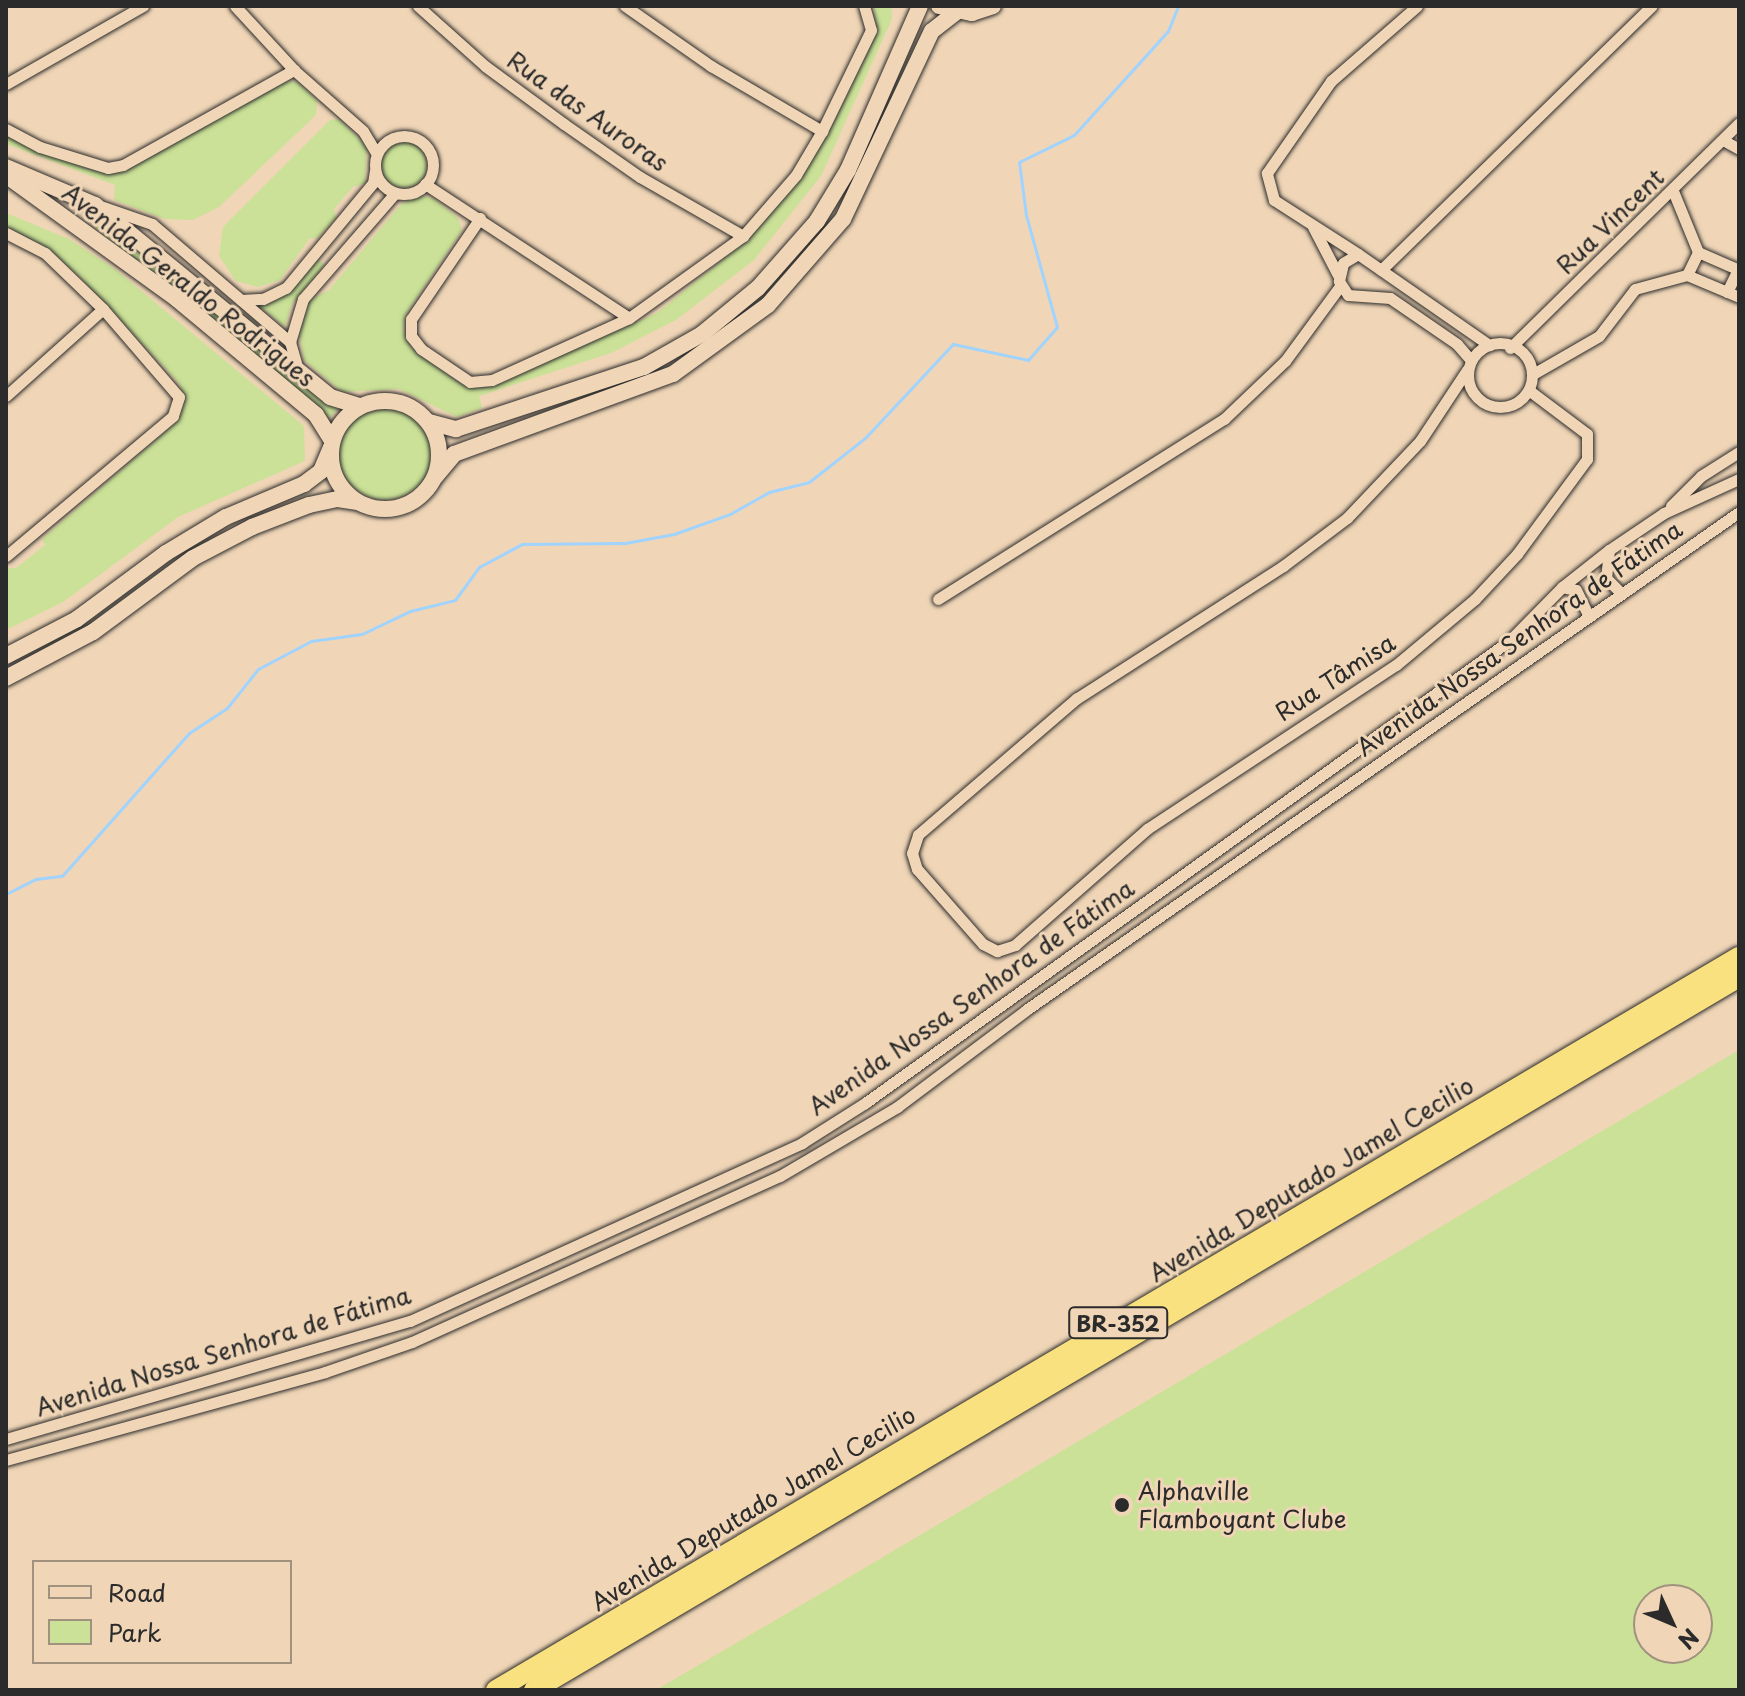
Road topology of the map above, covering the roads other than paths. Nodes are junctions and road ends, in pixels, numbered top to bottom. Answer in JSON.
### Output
{"nodes":[{"id":1,"x":143,"y":6,"type":"edge"},
{"id":2,"x":418,"y":6,"type":"edge"},
{"id":3,"x":625,"y":6,"type":"edge"},
{"id":4,"x":920,"y":6,"type":"edge"},
{"id":5,"x":939,"y":6,"type":"edge"},
{"id":6,"x":993,"y":6,"type":"edge"},
{"id":7,"x":1417,"y":6,"type":"edge"},
{"id":8,"x":1652,"y":6,"type":"edge"},
{"id":9,"x":243,"y":9,"type":"edge"},
{"id":10,"x":868,"y":10,"type":"edge"},
{"id":11,"x":956,"y":12,"type":"junction"},
{"id":12,"x":294,"y":70,"type":"junction"},
{"id":13,"x":6,"y":84,"type":"edge"},
{"id":14,"x":1739,"y":123,"type":"edge"},
{"id":15,"x":6,"y":129,"type":"edge"},
{"id":16,"x":363,"y":131,"type":"junction"},
{"id":17,"x":822,"y":131,"type":"junction"},
{"id":18,"x":392,"y":138,"type":"junction"},
{"id":19,"x":1723,"y":140,"type":"junction"},
{"id":20,"x":1739,"y":149,"type":"edge"},
{"id":21,"x":377,"y":154,"type":"junction"},
{"id":22,"x":6,"y":167,"type":"edge"},
{"id":23,"x":375,"y":171,"type":"junction"},
{"id":24,"x":6,"y":175,"type":"edge"},
{"id":25,"x":425,"y":184,"type":"junction"},
{"id":26,"x":1673,"y":191,"type":"junction"},
{"id":27,"x":395,"y":193,"type":"junction"},
{"id":28,"x":95,"y":205,"type":"junction"},
{"id":29,"x":480,"y":218,"type":"junction"},
{"id":30,"x":345,"y":220,"type":"junction"},
{"id":31,"x":1313,"y":227,"type":"junction"},
{"id":32,"x":84,"y":230,"type":"junction"},
{"id":33,"x":6,"y":233,"type":"edge"},
{"id":34,"x":360,"y":233,"type":"junction"},
{"id":35,"x":743,"y":236,"type":"junction"},
{"id":36,"x":318,"y":252,"type":"junction"},
{"id":37,"x":1698,"y":252,"type":"junction"},
{"id":38,"x":1358,"y":254,"type":"junction"},
{"id":39,"x":334,"y":264,"type":"junction"},
{"id":40,"x":1381,"y":270,"type":"junction"},
{"id":41,"x":1738,"y":270,"type":"edge"},
{"id":42,"x":1687,"y":275,"type":"junction"},
{"id":43,"x":1339,"y":280,"type":"junction"},
{"id":44,"x":1727,"y":292,"type":"junction"},
{"id":45,"x":1739,"y":297,"type":"edge"},
{"id":46,"x":241,"y":300,"type":"junction"},
{"id":47,"x":103,"y":309,"type":"junction"},
{"id":48,"x":629,"y":318,"type":"junction"},
{"id":49,"x":290,"y":342,"type":"junction"},
{"id":50,"x":1489,"y":345,"type":"junction"},
{"id":51,"x":1510,"y":348,"type":"junction"},
{"id":52,"x":1468,"y":364,"type":"junction"},
{"id":53,"x":298,"y":371,"type":"junction"},
{"id":54,"x":1533,"y":374,"type":"junction"},
{"id":55,"x":1531,"y":392,"type":"junction"},
{"id":56,"x":1478,"y":394,"type":"junction"},
{"id":57,"x":6,"y":396,"type":"edge"},
{"id":58,"x":1451,"y":398,"type":"junction"},
{"id":59,"x":360,"y":406,"type":"junction"},
{"id":60,"x":429,"y":422,"type":"junction"},
{"id":61,"x":332,"y":445,"type":"junction"},
{"id":62,"x":1739,"y":452,"type":"edge"},
{"id":63,"x":435,"y":477,"type":"junction"},
{"id":64,"x":1739,"y":479,"type":"edge"},
{"id":65,"x":358,"y":502,"type":"junction"},
{"id":66,"x":1739,"y":512,"type":"edge"},
{"id":67,"x":1664,"y":513,"type":"junction"},
{"id":68,"x":1609,"y":550,"type":"junction"},
{"id":69,"x":6,"y":556,"type":"edge"},
{"id":70,"x":1562,"y":587,"type":"junction"},
{"id":71,"x":1621,"y":593,"type":"junction"},
{"id":72,"x":938,"y":599,"type":"dead end"},
{"id":73,"x":1588,"y":615,"type":"junction"},
{"id":74,"x":6,"y":656,"type":"edge"},
{"id":75,"x":6,"y":678,"type":"edge"},
{"id":76,"x":1739,"y":957,"type":"edge"},
{"id":77,"x":1739,"y":977,"type":"edge"},
{"id":78,"x":209,"y":1382,"type":"junction"},
{"id":79,"x":214,"y":1401,"type":"junction"},
{"id":80,"x":6,"y":1439,"type":"edge"},
{"id":81,"x":6,"y":1460,"type":"edge"},
{"id":82,"x":496,"y":1690,"type":"edge"},
{"id":83,"x":534,"y":1690,"type":"edge"}],
"edges":[{"from":1,"to":13,"type":"street"},
{"from":2,"to":35,"type":"street","name":"Rua das Auroras"},
{"from":3,"to":17,"type":"street"},
{"from":4,"to":60,"type":"street"},
{"from":5,"to":11,"type":"street"},
{"from":6,"to":11,"type":"street"},
{"from":7,"to":31,"type":"street"},
{"from":8,"to":40,"type":"street"},
{"from":9,"to":12,"type":"street"},
{"from":10,"to":17,"type":"street"},
{"from":11,"to":63,"type":"street"},
{"from":12,"to":15,"type":"street"},
{"from":12,"to":16,"type":"street"},
{"from":14,"to":19,"type":"street","name":"Rua Vincent"},
{"from":16,"to":18,"type":"street"},
{"from":16,"to":21,"type":"street"},
{"from":17,"to":35,"type":"street"},
{"from":18,"to":21,"type":"street"},
{"from":18,"to":25,"type":"street"},
{"from":19,"to":20,"type":"street"},
{"from":19,"to":26,"type":"street","name":"Rua Vincent"},
{"from":21,"to":23,"type":"street"},
{"from":22,"to":28,"type":"street","name":"Avenida Geraldo Rodrigues"},
{"from":23,"to":27,"type":"street"},
{"from":23,"to":30,"type":"street"},
{"from":24,"to":32,"type":"street","name":"Avenida Geraldo Rodrigues"},
{"from":25,"to":27,"type":"street"},
{"from":25,"to":29,"type":"street"},
{"from":26,"to":37,"type":"street"},
{"from":26,"to":51,"type":"street","name":"Rua Vincent"},
{"from":27,"to":34,"type":"street"},
{"from":28,"to":32,"type":"street"},
{"from":28,"to":46,"type":"street","name":"Avenida Geraldo Rodrigues"},
{"from":28,"to":53,"type":"street","name":"Avenida Geraldo Rodrigues"},
{"from":29,"to":48,"type":"street"},
{"from":29,"to":48,"type":"street"},
{"from":30,"to":34,"type":"street"},
{"from":30,"to":36,"type":"street"},
{"from":31,"to":38,"type":"street"},
{"from":31,"to":43,"type":"street"},
{"from":32,"to":61,"type":"street","name":"Avenida Geraldo Rodrigues"},
{"from":33,"to":47,"type":"street"},
{"from":34,"to":39,"type":"street"},
{"from":35,"to":48,"type":"street"},
{"from":36,"to":39,"type":"street"},
{"from":36,"to":46,"type":"street"},
{"from":37,"to":41,"type":"street"},
{"from":37,"to":42,"type":"street"},
{"from":38,"to":40,"type":"street"},
{"from":38,"to":43,"type":"street"},
{"from":39,"to":49,"type":"street"},
{"from":40,"to":50,"type":"street"},
{"from":41,"to":44,"type":"street"},
{"from":42,"to":44,"type":"street"},
{"from":42,"to":54,"type":"street"},
{"from":43,"to":52,"type":"street"},
{"from":43,"to":72,"type":"street"},
{"from":44,"to":45,"type":"street"},
{"from":46,"to":49,"type":"street","name":"Avenida Geraldo Rodrigues"},
{"from":47,"to":57,"type":"street"},
{"from":47,"to":69,"type":"street"},
{"from":49,"to":53,"type":"street","name":"Avenida Geraldo Rodrigues"},
{"from":50,"to":51,"type":"street"},
{"from":50,"to":52,"type":"street"},
{"from":51,"to":54,"type":"street"},
{"from":52,"to":56,"type":"street"},
{"from":52,"to":58,"type":"street"},
{"from":53,"to":59,"type":"street","name":"Avenida Geraldo Rodrigues"},
{"from":54,"to":55,"type":"street"},
{"from":55,"to":56,"type":"street"},
{"from":55,"to":58,"type":"street","name":"Rua Tâmisa"},
{"from":56,"to":58,"type":"street"},
{"from":59,"to":60,"type":"street"},
{"from":59,"to":61,"type":"street"},
{"from":60,"to":63,"type":"street"},
{"from":61,"to":65,"type":"street"},
{"from":61,"to":74,"type":"street"},
{"from":62,"to":67,"type":"street"},
{"from":63,"to":65,"type":"street"},
{"from":64,"to":67,"type":"street","name":"Avenida Nossa Senhora de Fátima"},
{"from":65,"to":75,"type":"street"},
{"from":66,"to":71,"type":"street","name":"Avenida Nossa Senhora de Fátima"},
{"from":67,"to":68,"type":"street","name":"Avenida Nossa Senhora de Fátima"},
{"from":68,"to":70,"type":"street","name":"Avenida Nossa Senhora de Fátima"},
{"from":68,"to":71,"type":"street"},
{"from":70,"to":73,"type":"street"},
{"from":70,"to":78,"type":"street","name":"Avenida Nossa Senhora de Fátima"},
{"from":71,"to":73,"type":"street","name":"Avenida Nossa Senhora de Fátima"},
{"from":73,"to":79,"type":"street","name":"Avenida Nossa Senhora de Fátima"},
{"from":76,"to":82,"type":"highway","name":"Avenida Deputado Jamel Cecilio","number":"BR-352"},
{"from":77,"to":83,"type":"highway","name":"Avenida Deputado Jamel Cecilio","number":"BR-352"},
{"from":78,"to":79,"type":"street"},
{"from":78,"to":80,"type":"street","name":"Avenida Nossa Senhora de Fátima"},
{"from":79,"to":81,"type":"street","name":"Avenida Nossa Senhora de Fátima"}]}
